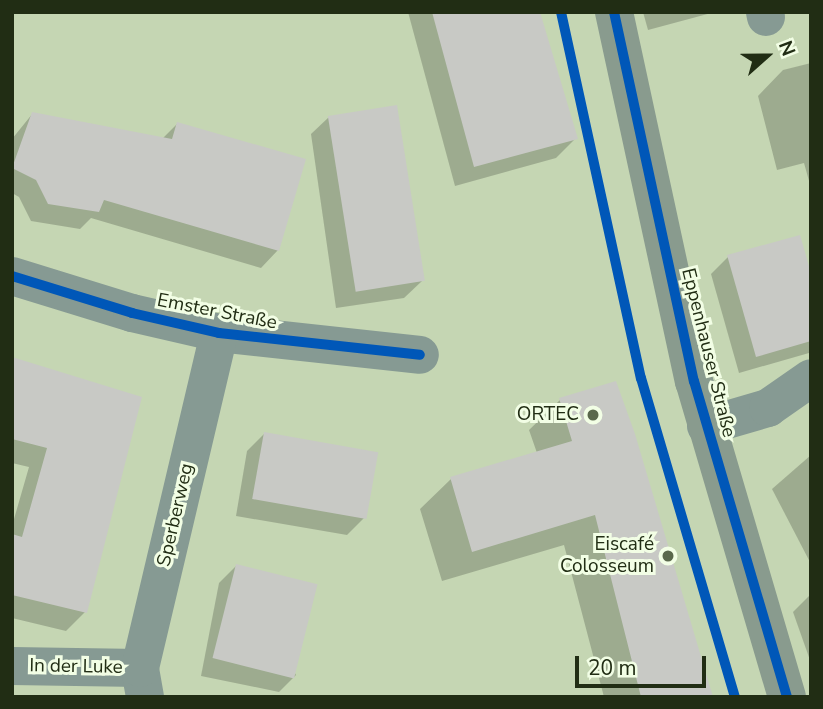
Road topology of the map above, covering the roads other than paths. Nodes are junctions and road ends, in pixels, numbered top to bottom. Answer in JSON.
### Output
{"nodes":[{"id":1,"x":614,"y":12,"type":"edge"},
{"id":2,"x":12,"y":276,"type":"edge"},
{"id":3,"x":219,"y":333,"type":"junction"},
{"id":4,"x":420,"y":355,"type":"dead end"},
{"id":5,"x":811,"y":378,"type":"edge"},
{"id":6,"x":706,"y":426,"type":"junction"},
{"id":7,"x":12,"y":666,"type":"edge"},
{"id":8,"x":142,"y":682,"type":"edge"},
{"id":9,"x":787,"y":697,"type":"edge"}],
"edges":[{"from":1,"to":6,"type":"main road","name":"Eppenhauser Straße"},
{"from":2,"to":3,"type":"street","name":"Emster Straße"},
{"from":3,"to":4,"type":"street","name":"Emster Straße"},
{"from":3,"to":8,"type":"street","name":"Sperberweg"},
{"from":5,"to":6,"type":"street"},
{"from":6,"to":9,"type":"main road","name":"Eppenhauser Straße"},
{"from":7,"to":8,"type":"street","name":"In der Luke"}]}
